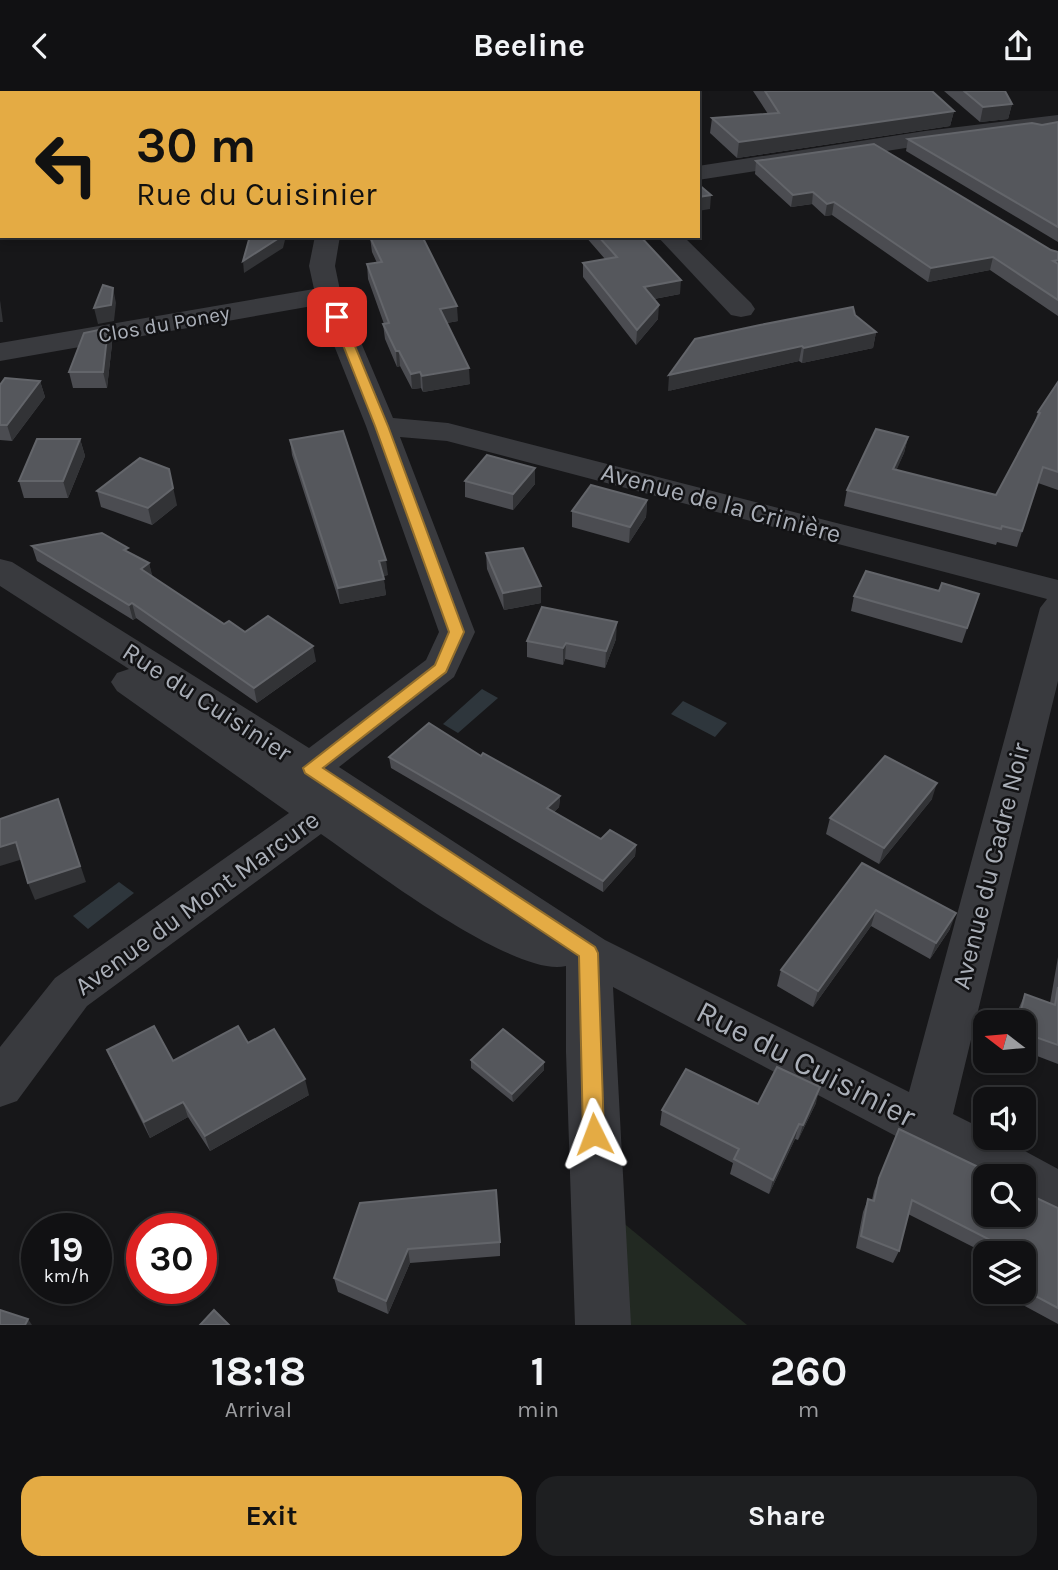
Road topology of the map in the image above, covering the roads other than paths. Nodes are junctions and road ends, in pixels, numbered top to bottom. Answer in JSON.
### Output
{"nodes":[{"id":1,"x":956,"y":115,"type":"dead end"},
{"id":2,"x":1058,"y":122,"type":"edge"},
{"id":3,"x":974,"y":132,"type":"junction"},
{"id":4,"x":877,"y":146,"type":"junction"},
{"id":5,"x":911,"y":167,"type":"edge"},
{"id":6,"x":700,"y":173,"type":"edge"},
{"id":7,"x":328,"y":238,"type":"edge"},
{"id":8,"x":671,"y":238,"type":"edge"},
{"id":9,"x":328,"y":295,"type":"junction"},
{"id":10,"x":741,"y":309,"type":"dead end"},
{"id":11,"x":0,"y":352,"type":"edge"},
{"id":12,"x":382,"y":426,"type":"junction"},
{"id":13,"x":0,"y":570,"type":"edge"},
{"id":14,"x":1058,"y":591,"type":"edge"},
{"id":15,"x":0,"y":597,"type":"edge"},
{"id":16,"x":1058,"y":608,"type":"edge"},
{"id":17,"x":297,"y":779,"type":"junction"},
{"id":18,"x":333,"y":802,"type":"junction"},
{"id":19,"x":589,"y":953,"type":"junction"},
{"id":20,"x":0,"y":1085,"type":"edge"},
{"id":21,"x":925,"y":1125,"type":"junction"},
{"id":22,"x":1000,"y":1164,"type":"edge"},
{"id":23,"x":1036,"y":1184,"type":"edge"},
{"id":24,"x":1058,"y":1197,"type":"edge"},
{"id":25,"x":603,"y":1325,"type":"edge"}],
"edges":[{"from":1,"to":3,"type":"street"},
{"from":2,"to":3,"type":"street"},
{"from":3,"to":4,"type":"street"},
{"from":4,"to":5,"type":"street"},
{"from":4,"to":6,"type":"street"},
{"from":7,"to":9,"type":"street"},
{"from":8,"to":10,"type":"street"},
{"from":9,"to":11,"type":"street","name":"Clos du Poney"},
{"from":9,"to":12,"type":"street"},
{"from":12,"to":14,"type":"street","name":"Avenue de la Crinière"},
{"from":12,"to":17,"type":"street"},
{"from":13,"to":17,"type":"street","name":"Rue du Cuisinier"},
{"from":15,"to":17,"type":"street","name":"Rue du Cuisinier"},
{"from":16,"to":21,"type":"street","name":"Avenue du Cadre Noir"},
{"from":17,"to":18,"type":"street","name":"Rue du Cuisinier"},
{"from":18,"to":19,"type":"street","name":"Rue du Cuisinier"},
{"from":18,"to":20,"type":"street","name":"Avenue du Mont Marcure"},
{"from":19,"to":21,"type":"street","name":"Rue du Cuisinier"},
{"from":19,"to":25,"type":"street"},
{"from":21,"to":22,"type":"street","name":"Rue du Cuisinier"},
{"from":23,"to":24,"type":"street","name":"Rue du Cuisinier"}]}
